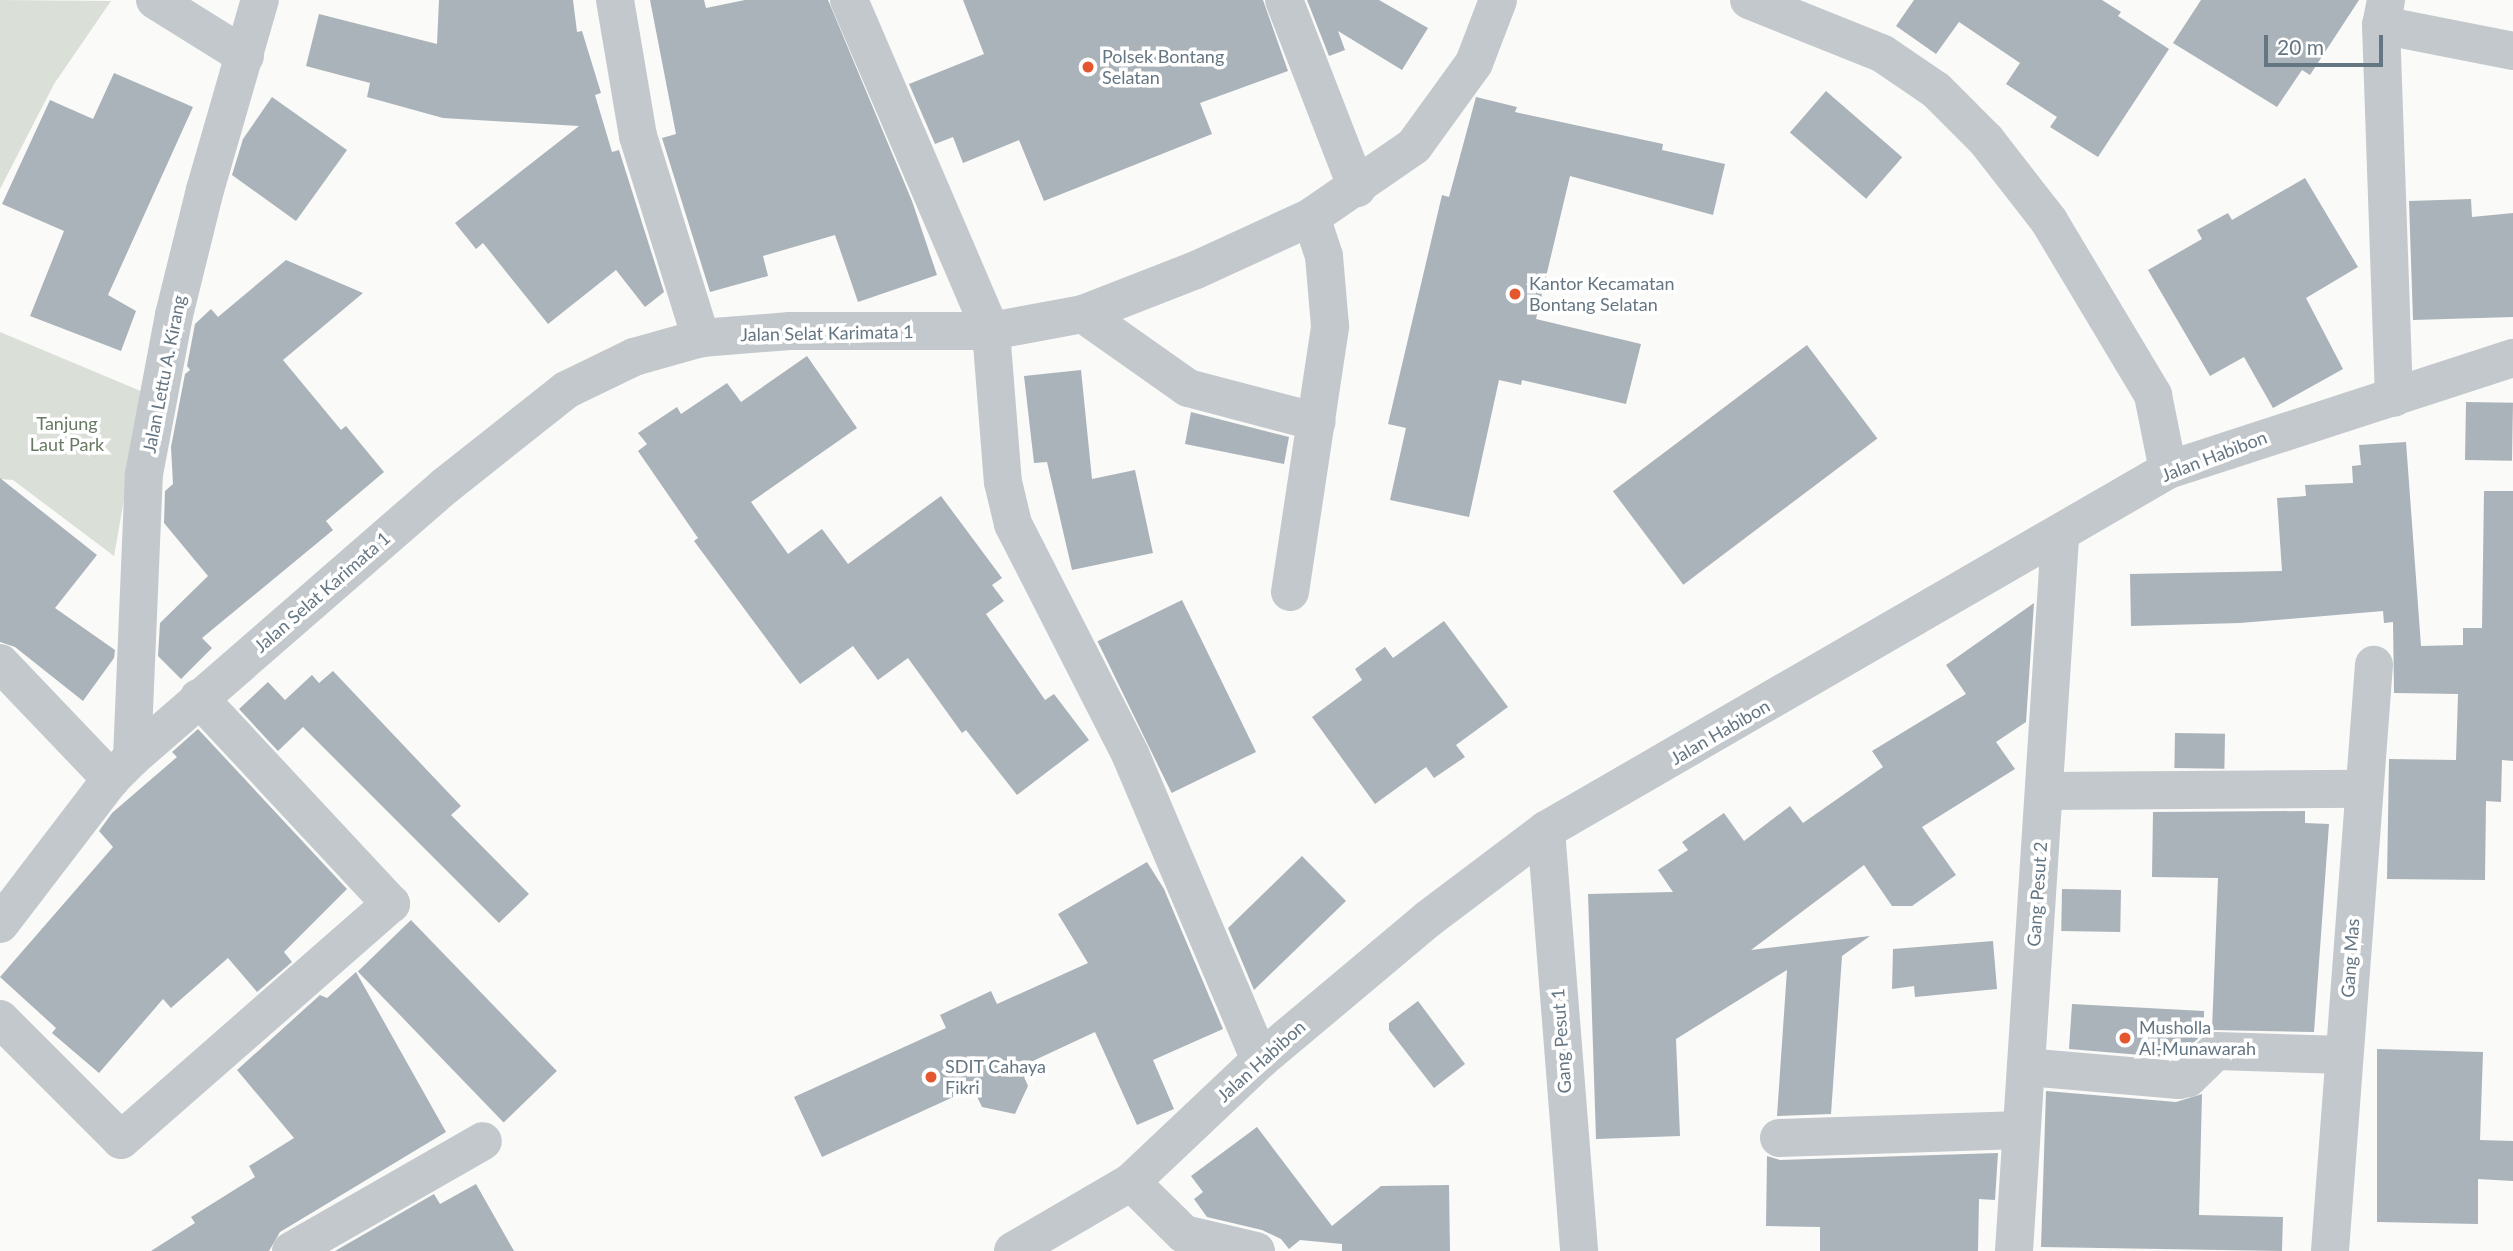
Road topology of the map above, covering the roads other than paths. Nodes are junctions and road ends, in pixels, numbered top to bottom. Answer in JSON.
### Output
{"nodes":[{"id":1,"x":155,"y":0,"type":"edge"},
{"id":2,"x":260,"y":0,"type":"edge"},
{"id":3,"x":615,"y":0,"type":"edge"},
{"id":4,"x":849,"y":0,"type":"edge"},
{"id":5,"x":1284,"y":0,"type":"edge"},
{"id":6,"x":1497,"y":0,"type":"edge"},
{"id":7,"x":1749,"y":0,"type":"edge"},
{"id":8,"x":2380,"y":8,"type":"edge"},
{"id":9,"x":2513,"y":51,"type":"edge"},
{"id":10,"x":244,"y":57,"type":"junction"},
{"id":11,"x":1357,"y":188,"type":"junction"},
{"id":12,"x":1311,"y":217,"type":"junction"},
{"id":13,"x":1083,"y":314,"type":"junction"},
{"id":14,"x":991,"y":331,"type":"junction"},
{"id":15,"x":701,"y":338,"type":"junction"},
{"id":16,"x":2513,"y":358,"type":"edge"},
{"id":17,"x":2394,"y":398,"type":"junction"},
{"id":18,"x":1317,"y":422,"type":"junction"},
{"id":19,"x":2168,"y":470,"type":"junction"},
{"id":20,"x":2060,"y":537,"type":"junction"},
{"id":21,"x":1290,"y":592,"type":"dead end"},
{"id":22,"x":0,"y":663,"type":"edge"},
{"id":23,"x":2374,"y":665,"type":"dead end"},
{"id":24,"x":200,"y":698,"type":"junction"},
{"id":25,"x":122,"y":769,"type":"junction"},
{"id":26,"x":2361,"y":789,"type":"junction"},
{"id":27,"x":2044,"y":791,"type":"junction"},
{"id":28,"x":1546,"y":830,"type":"junction"},
{"id":29,"x":0,"y":923,"type":"edge"},
{"id":30,"x":0,"y":1019,"type":"edge"},
{"id":31,"x":2344,"y":1055,"type":"junction"},
{"id":32,"x":1260,"y":1060,"type":"junction"},
{"id":33,"x":2026,"y":1067,"type":"junction"},
{"id":34,"x":2021,"y":1130,"type":"junction"},
{"id":35,"x":1779,"y":1138,"type":"dead end"},
{"id":36,"x":483,"y":1142,"type":"dead end"},
{"id":37,"x":1130,"y":1182,"type":"junction"},
{"id":38,"x":1182,"y":1242,"type":"edge"},
{"id":39,"x":291,"y":1251,"type":"edge"},
{"id":40,"x":1013,"y":1251,"type":"edge"},
{"id":41,"x":1256,"y":1251,"type":"edge"},
{"id":42,"x":1579,"y":1251,"type":"edge"},
{"id":43,"x":2014,"y":1251,"type":"edge"},
{"id":44,"x":2330,"y":1251,"type":"edge"}],
"edges":[{"from":1,"to":10,"type":"street"},
{"from":2,"to":10,"type":"street","name":"Jalan Lettu A. Kirang"},
{"from":3,"to":15,"type":"street"},
{"from":4,"to":14,"type":"street"},
{"from":5,"to":11,"type":"street"},
{"from":6,"to":11,"type":"street","name":"Jalan Selat Karimata 1"},
{"from":7,"to":19,"type":"street"},
{"from":8,"to":9,"type":"street"},
{"from":8,"to":17,"type":"street"},
{"from":10,"to":25,"type":"street","name":"Jalan Lettu A. Kirang"},
{"from":11,"to":12,"type":"street","name":"Jalan Selat Karimata 1"},
{"from":12,"to":13,"type":"street","name":"Jalan Selat Karimata 1"},
{"from":12,"to":18,"type":"street"},
{"from":13,"to":14,"type":"street","name":"Jalan Selat Karimata 1"},
{"from":13,"to":18,"type":"street"},
{"from":14,"to":15,"type":"street","name":"Jalan Selat Karimata 1"},
{"from":14,"to":32,"type":"street"},
{"from":15,"to":24,"type":"street","name":"Jalan Selat Karimata 1"},
{"from":16,"to":17,"type":"street","name":"Jalan Habibon"},
{"from":17,"to":19,"type":"street","name":"Jalan Habibon"},
{"from":18,"to":21,"type":"street"},
{"from":19,"to":20,"type":"street","name":"Jalan Habibon"},
{"from":20,"to":27,"type":"street","name":"Gang Pesut 2"},
{"from":20,"to":28,"type":"street","name":"Jalan Habibon"},
{"from":22,"to":25,"type":"street"},
{"from":23,"to":26,"type":"street","name":"Gang Mas"},
{"from":24,"to":25,"type":"street","name":"Jalan Selat Karimata 1"},
{"from":24,"to":30,"type":"street"},
{"from":25,"to":29,"type":"street","name":"Jalan Selat Karimata 1"},
{"from":26,"to":27,"type":"street"},
{"from":26,"to":31,"type":"street","name":"Gang Mas"},
{"from":27,"to":33,"type":"street","name":"Gang Pesut 2"},
{"from":28,"to":32,"type":"street","name":"Jalan Habibon"},
{"from":28,"to":42,"type":"street","name":"Gang Pesut 1"},
{"from":31,"to":33,"type":"street"},
{"from":31,"to":44,"type":"street","name":"Gang Mas"},
{"from":32,"to":37,"type":"street","name":"Jalan Habibon"},
{"from":33,"to":34,"type":"street","name":"Gang Pesut 2"},
{"from":34,"to":35,"type":"street"},
{"from":34,"to":43,"type":"street","name":"Gang Pesut 2"},
{"from":36,"to":39,"type":"street"},
{"from":37,"to":38,"type":"street"},
{"from":37,"to":40,"type":"street","name":"Jalan Habibon"},
{"from":38,"to":41,"type":"street"}]}
